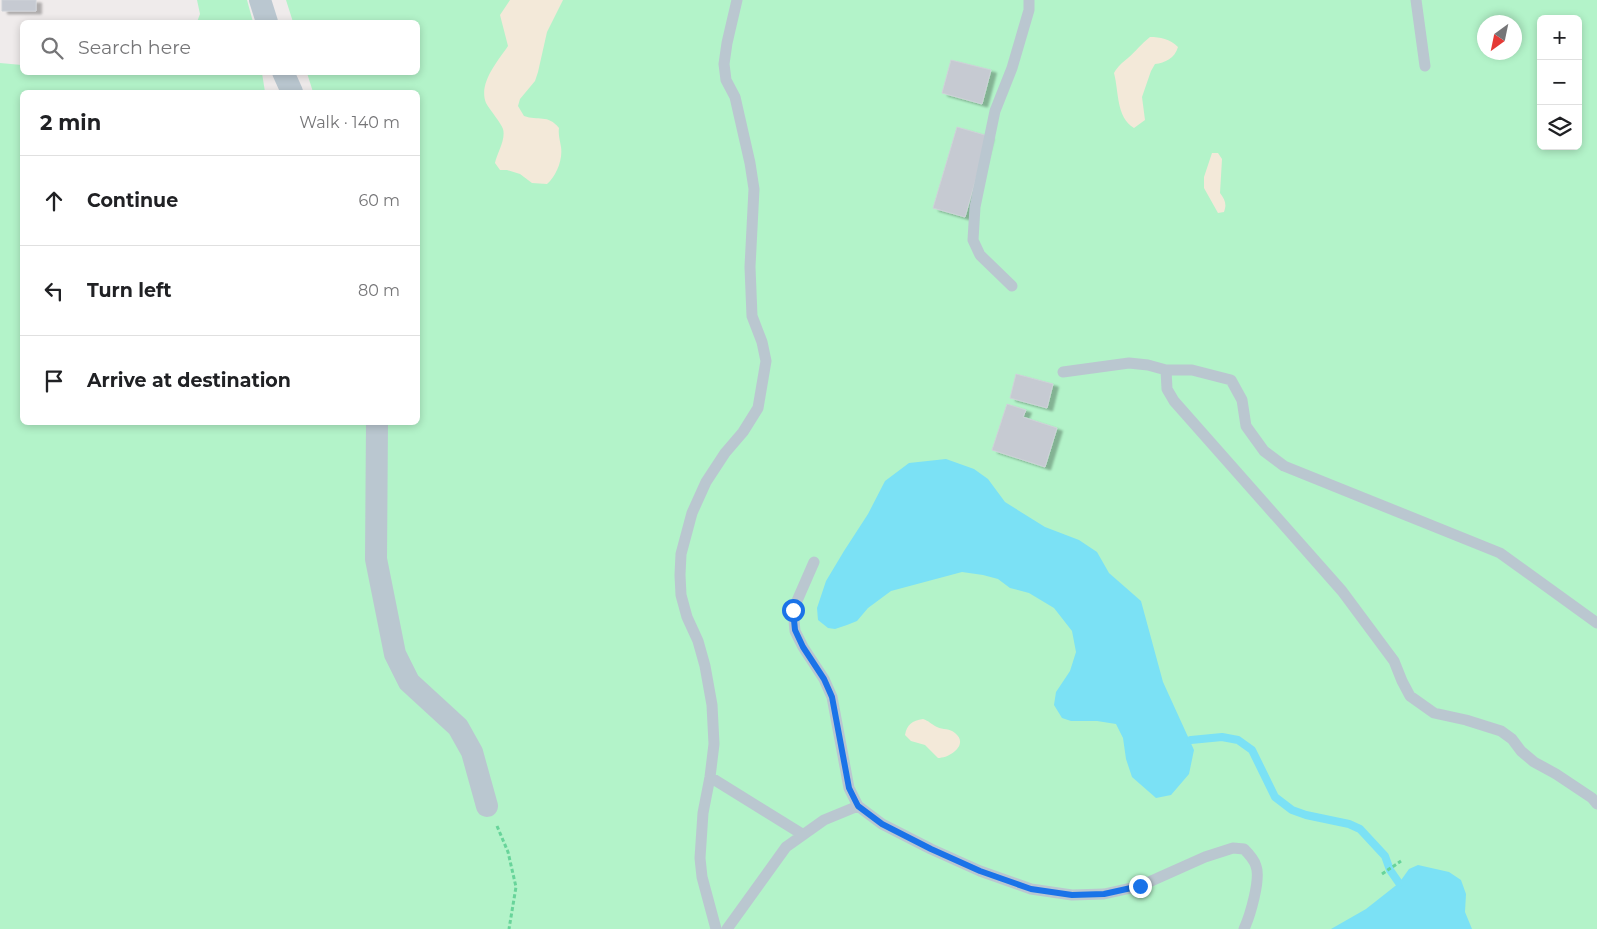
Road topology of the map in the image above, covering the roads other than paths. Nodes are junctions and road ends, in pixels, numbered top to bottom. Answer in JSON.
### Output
{"nodes":[{"id":1,"x":260,"y":0,"type":"edge"},
{"id":2,"x":737,"y":0,"type":"edge"},
{"id":3,"x":1028,"y":0,"type":"edge"},
{"id":4,"x":1416,"y":0,"type":"edge"},
{"id":5,"x":266,"y":20,"type":"edge"},
{"id":6,"x":1425,"y":66,"type":"dead end"},
{"id":7,"x":284,"y":75,"type":"edge"},
{"id":8,"x":291,"y":90,"type":"edge"},
{"id":9,"x":1012,"y":286,"type":"dead end"},
{"id":10,"x":1166,"y":370,"type":"junction"},
{"id":11,"x":1064,"y":372,"type":"dead end"},
{"id":12,"x":377,"y":425,"type":"edge"},
{"id":13,"x":814,"y":562,"type":"dead end"},
{"id":14,"x":1597,"y":623,"type":"edge"},
{"id":15,"x":710,"y":777,"type":"junction"},
{"id":16,"x":1597,"y":804,"type":"edge"},
{"id":17,"x":487,"y":806,"type":"road end"},
{"id":18,"x":858,"y":806,"type":"junction"},
{"id":19,"x":802,"y":834,"type":"junction"},
{"id":20,"x":716,"y":929,"type":"edge"},
{"id":21,"x":727,"y":929,"type":"edge"},
{"id":22,"x":1244,"y":929,"type":"edge"}],
"edges":[{"from":1,"to":5,"type":"street"},
{"from":2,"to":15,"type":"lane"},
{"from":3,"to":9,"type":"lane"},
{"from":4,"to":6,"type":"lane"},
{"from":7,"to":8,"type":"street"},
{"from":10,"to":11,"type":"lane"},
{"from":10,"to":14,"type":"lane"},
{"from":10,"to":16,"type":"lane"},
{"from":12,"to":17,"type":"street"},
{"from":13,"to":18,"type":"lane"},
{"from":15,"to":19,"type":"lane"},
{"from":15,"to":20,"type":"lane"},
{"from":18,"to":19,"type":"lane"},
{"from":18,"to":22,"type":"lane"},
{"from":19,"to":21,"type":"lane"}]}
